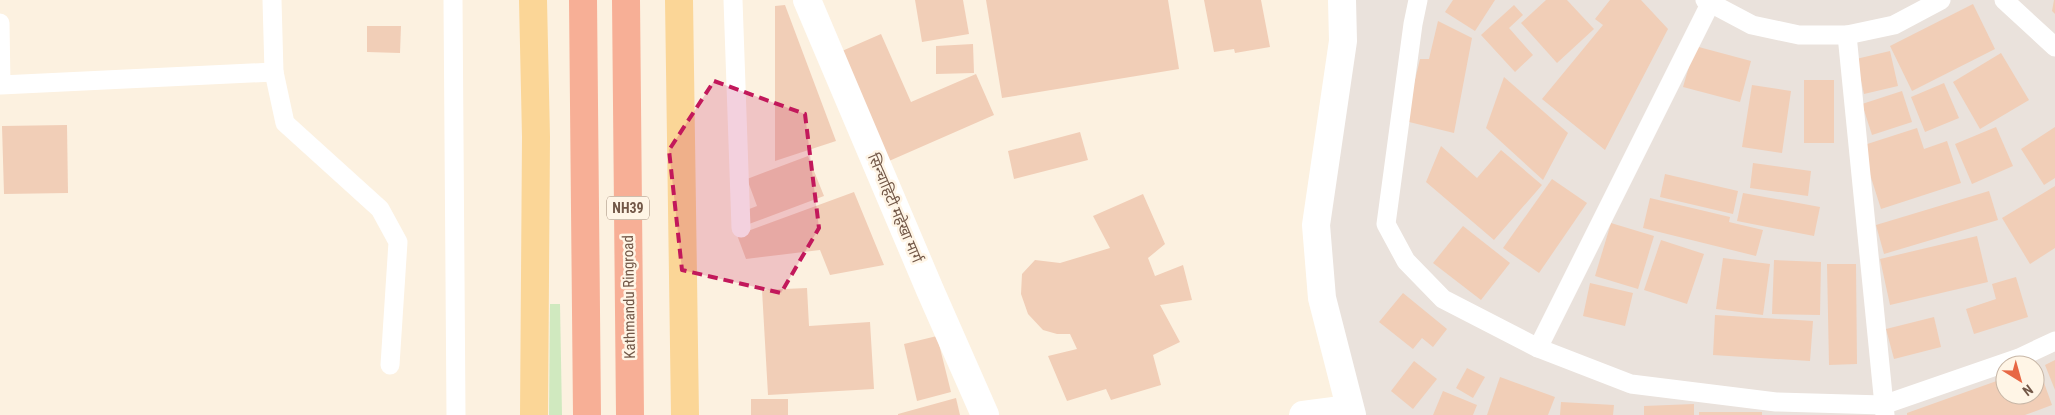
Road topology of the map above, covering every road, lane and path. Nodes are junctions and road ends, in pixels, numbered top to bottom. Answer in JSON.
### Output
{"nodes":[{"id":1,"x":272,"y":0,"type":"edge"},
{"id":2,"x":453,"y":0,"type":"edge"},
{"id":3,"x":533,"y":0,"type":"edge"},
{"id":4,"x":583,"y":0,"type":"edge"},
{"id":5,"x":626,"y":0,"type":"edge"},
{"id":6,"x":679,"y":0,"type":"edge"},
{"id":7,"x":732,"y":0,"type":"edge"},
{"id":8,"x":807,"y":0,"type":"edge"},
{"id":9,"x":1342,"y":0,"type":"edge"},
{"id":10,"x":1418,"y":0,"type":"edge"},
{"id":11,"x":1940,"y":0,"type":"edge"},
{"id":12,"x":2004,"y":0,"type":"edge"},
{"id":13,"x":1707,"y":2,"type":"edge"},
{"id":14,"x":0,"y":23,"type":"edge"},
{"id":15,"x":1846,"y":35,"type":"junction"},
{"id":16,"x":2055,"y":47,"type":"edge"},
{"id":17,"x":274,"y":72,"type":"junction"},
{"id":18,"x":741,"y":228,"type":"dead end"},
{"id":19,"x":2055,"y":342,"type":"edge"},
{"id":20,"x":1538,"y":348,"type":"junction"},
{"id":21,"x":390,"y":365,"type":"dead end"},
{"id":22,"x":1884,"y":410,"type":"edge"},
{"id":23,"x":1350,"y":412,"type":"edge"},
{"id":24,"x":456,"y":415,"type":"edge"},
{"id":25,"x":534,"y":415,"type":"edge"},
{"id":26,"x":587,"y":415,"type":"edge"},
{"id":27,"x":630,"y":415,"type":"edge"},
{"id":28,"x":686,"y":415,"type":"edge"},
{"id":29,"x":985,"y":415,"type":"edge"},
{"id":30,"x":1303,"y":415,"type":"edge"}],
"edges":[{"from":1,"to":17,"type":"lane"},
{"from":2,"to":24,"type":"lane"},
{"from":3,"to":25,"type":"main road"},
{"from":4,"to":26,"type":"highway","number":"NH39"},
{"from":5,"to":27,"type":"highway","name":"Kathmandu Ringroad","number":"NH39"},
{"from":6,"to":28,"type":"main road"},
{"from":7,"to":18,"type":"lane"},
{"from":8,"to":29,"type":"street","name":"सिन्चाहिटी महेखा मार्ग"},
{"from":9,"to":23,"type":"street"},
{"from":10,"to":20,"type":"lane"},
{"from":11,"to":15,"type":"lane"},
{"from":12,"to":16,"type":"lane"},
{"from":13,"to":15,"type":"lane"},
{"from":13,"to":20,"type":"lane"},
{"from":14,"to":17,"type":"lane"},
{"from":15,"to":22,"type":"lane"},
{"from":17,"to":21,"type":"lane"},
{"from":19,"to":22,"type":"lane"},
{"from":20,"to":22,"type":"lane"},
{"from":23,"to":30,"type":"street"}]}
